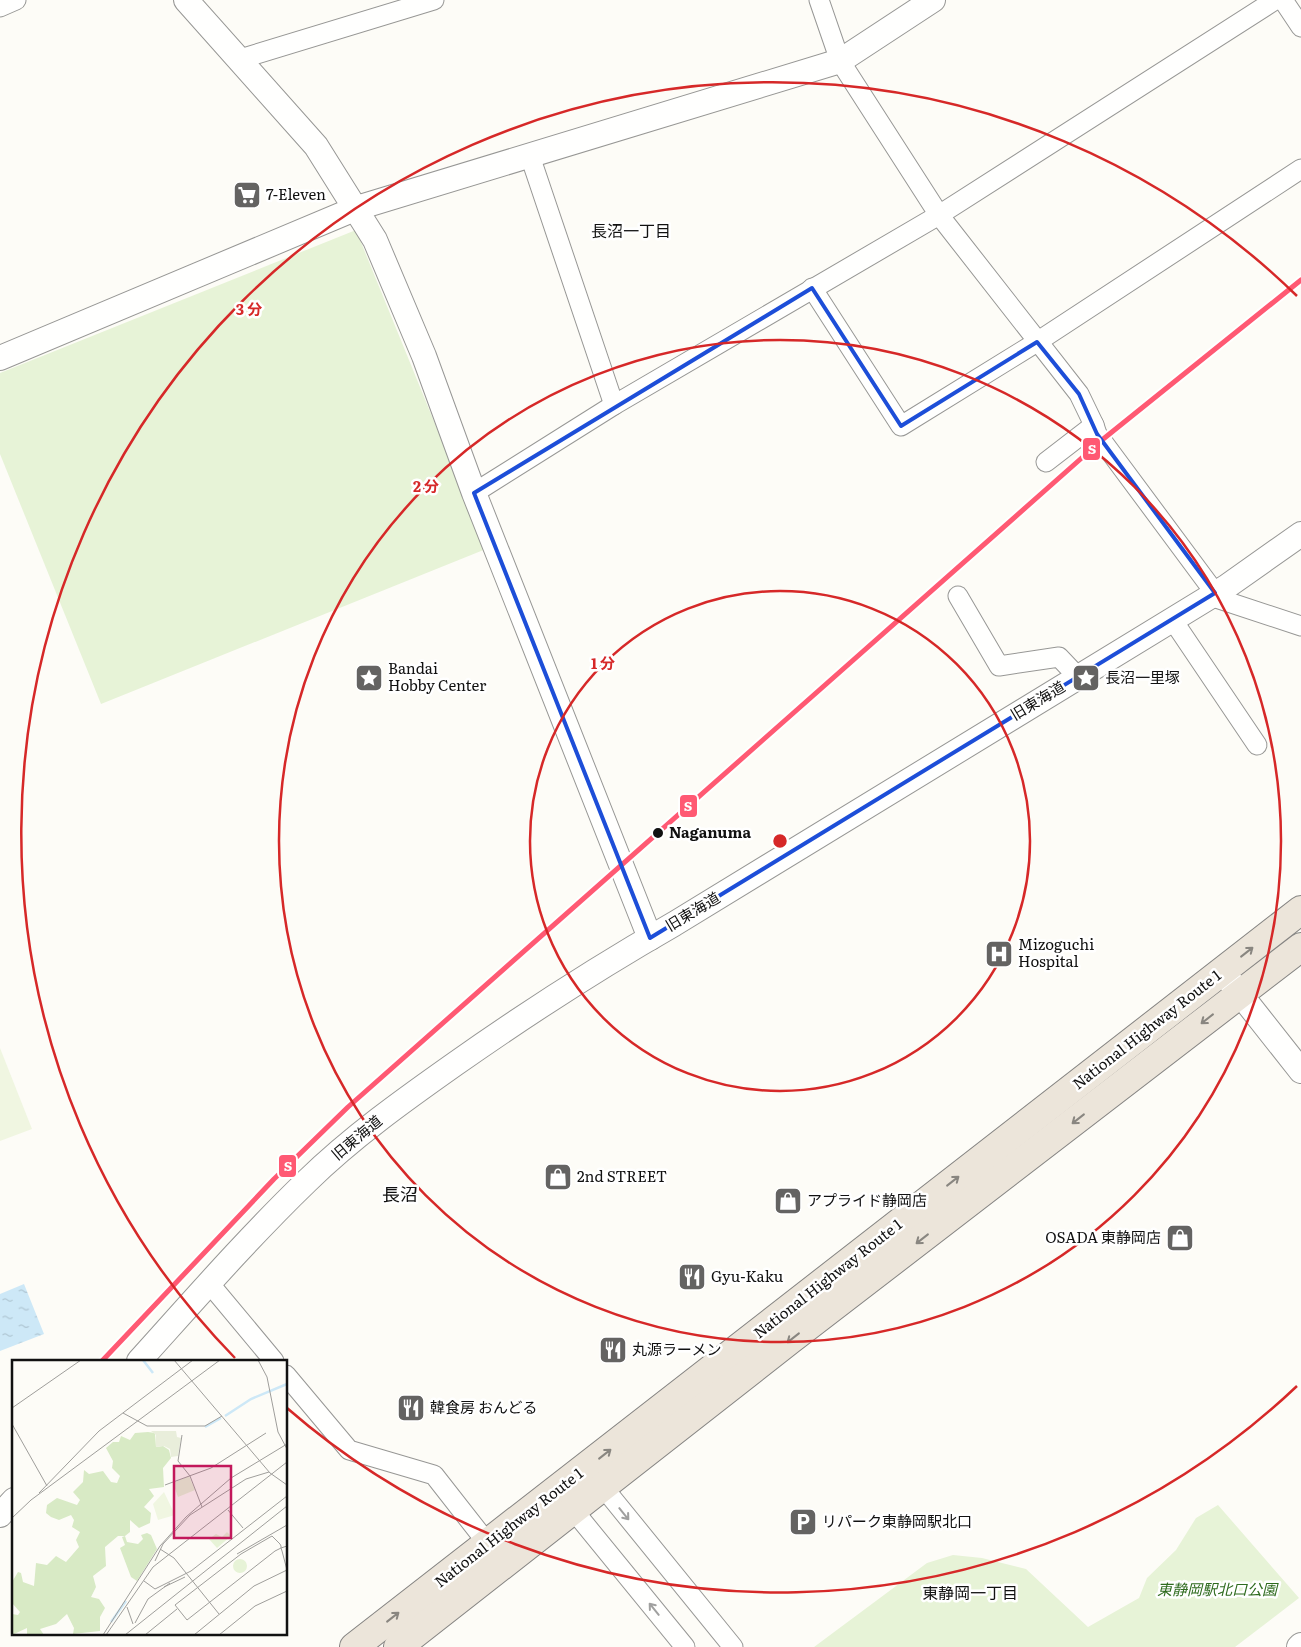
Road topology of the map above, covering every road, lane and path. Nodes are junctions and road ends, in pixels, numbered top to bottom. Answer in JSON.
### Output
{"nodes":[{"id":1,"x":16,"y":0,"type":"edge"},
{"id":2,"x":186,"y":0,"type":"edge"},
{"id":3,"x":434,"y":0,"type":"edge"},
{"id":4,"x":819,"y":0,"type":"edge"},
{"id":5,"x":932,"y":0,"type":"edge"},
{"id":6,"x":1275,"y":0,"type":"edge"},
{"id":7,"x":1283,"y":0,"type":"edge"},
{"id":8,"x":0,"y":7,"type":"edge"},
{"id":9,"x":1301,"y":27,"type":"edge"},
{"id":10,"x":240,"y":59,"type":"junction"},
{"id":11,"x":840,"y":61,"type":"junction"},
{"id":12,"x":530,"y":156,"type":"junction"},
{"id":13,"x":1301,"y":169,"type":"edge"},
{"id":14,"x":357,"y":208,"type":"junction"},
{"id":15,"x":939,"y":215,"type":"junction"},
{"id":16,"x":812,"y":288,"type":"junction"},
{"id":17,"x":1037,"y":342,"type":"junction"},
{"id":18,"x":0,"y":358,"type":"edge"},
{"id":19,"x":614,"y":405,"type":"junction"},
{"id":20,"x":1094,"y":425,"type":"junction"},
{"id":21,"x":1046,"y":462,"type":"dead end"},
{"id":22,"x":474,"y":493,"type":"junction"},
{"id":23,"x":1301,"y":534,"type":"edge"},
{"id":24,"x":1213,"y":595,"type":"junction"},
{"id":25,"x":958,"y":596,"type":"dead end"},
{"id":26,"x":1172,"y":619,"type":"junction"},
{"id":27,"x":1301,"y":626,"type":"edge"},
{"id":28,"x":1078,"y":677,"type":"junction"},
{"id":29,"x":1257,"y":745,"type":"dead end"},
{"id":30,"x":1301,"y":910,"type":"edge"},
{"id":31,"x":650,"y":938,"type":"junction"},
{"id":32,"x":1301,"y":947,"type":"edge"},
{"id":33,"x":1222,"y":971,"type":"junction"},
{"id":34,"x":1240,"y":995,"type":"junction"},
{"id":35,"x":1301,"y":1071,"type":"edge"},
{"id":36,"x":209,"y":1284,"type":"junction"},
{"id":37,"x":141,"y":1360,"type":"edge"},
{"id":38,"x":273,"y":1360,"type":"edge"},
{"id":39,"x":288,"y":1377,"type":"edge"},
{"id":40,"x":572,"y":1479,"type":"junction"},
{"id":41,"x":603,"y":1487,"type":"junction"},
{"id":42,"x":12,"y":1502,"type":"edge"},
{"id":43,"x":574,"y":1510,"type":"junction"},
{"id":44,"x":0,"y":1515,"type":"edge"},
{"id":45,"x":488,"y":1544,"type":"junction"},
{"id":46,"x":354,"y":1647,"type":"edge"},
{"id":47,"x":398,"y":1647,"type":"edge"},
{"id":48,"x":685,"y":1647,"type":"edge"},
{"id":49,"x":733,"y":1647,"type":"edge"}],
"edges":[{"from":1,"to":8,"type":"street"},
{"from":2,"to":10,"type":"street"},
{"from":3,"to":10,"type":"street"},
{"from":4,"to":11,"type":"street"},
{"from":5,"to":11,"type":"street"},
{"from":6,"to":15,"type":"street"},
{"from":7,"to":9,"type":"street"},
{"from":10,"to":14,"type":"street"},
{"from":11,"to":12,"type":"street"},
{"from":11,"to":15,"type":"street"},
{"from":12,"to":14,"type":"street"},
{"from":12,"to":19,"type":"street"},
{"from":13,"to":17,"type":"street"},
{"from":14,"to":18,"type":"street"},
{"from":14,"to":22,"type":"street"},
{"from":15,"to":16,"type":"street"},
{"from":15,"to":17,"type":"street"},
{"from":16,"to":17,"type":"street"},
{"from":16,"to":19,"type":"street"},
{"from":17,"to":20,"type":"street"},
{"from":19,"to":22,"type":"street"},
{"from":20,"to":21,"type":"street"},
{"from":20,"to":24,"type":"street"},
{"from":22,"to":31,"type":"street"},
{"from":23,"to":24,"type":"street","name":"旧東海道"},
{"from":24,"to":26,"type":"street","name":"旧東海道"},
{"from":24,"to":27,"type":"street"},
{"from":25,"to":28,"type":"street"},
{"from":26,"to":28,"type":"street","name":"旧東海道"},
{"from":26,"to":29,"type":"street"},
{"from":28,"to":31,"type":"street","name":"旧東海道"},
{"from":33,"to":30,"type":"highway","name":"National Highway Route 1","one_way":true},
{"from":31,"to":36,"type":"street","name":"旧東海道"},
{"from":32,"to":34,"type":"highway","name":"National Highway Route 1"},
{"from":33,"to":34,"type":"street"},
{"from":40,"to":33,"type":"highway","name":"National Highway Route 1","one_way":true},
{"from":34,"to":35,"type":"street"},
{"from":34,"to":41,"type":"highway","name":"National Highway Route 1","one_way":true},
{"from":36,"to":37,"type":"street","name":"旧東海道"},
{"from":36,"to":38,"type":"street"},
{"from":39,"to":45,"type":"street"},
{"from":40,"to":41,"type":"street"},
{"from":40,"to":43,"type":"street"},
{"from":40,"to":45,"type":"highway","name":"National Highway Route 1"},
{"from":41,"to":43,"type":"highway","name":"National Highway Route 1"},
{"from":41,"to":49,"type":"street","one_way":true},
{"from":42,"to":44,"type":"street"},
{"from":43,"to":47,"type":"highway","name":"National Highway Route 1"},
{"from":48,"to":43,"type":"street","one_way":true},
{"from":46,"to":45,"type":"highway","name":"National Highway Route 1","one_way":true}]}
